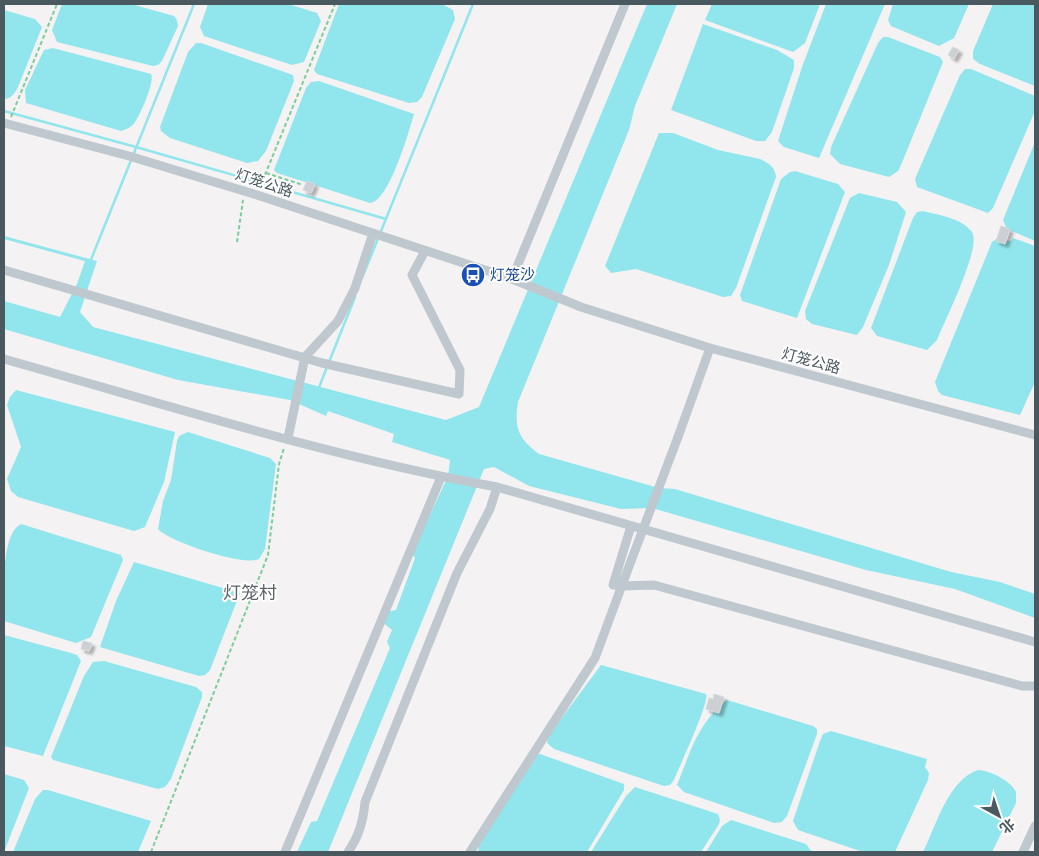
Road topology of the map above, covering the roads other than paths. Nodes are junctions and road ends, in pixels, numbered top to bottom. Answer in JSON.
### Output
{"nodes":[{"id":1,"x":626,"y":4,"type":"edge"},
{"id":2,"x":6,"y":123,"type":"edge"},
{"id":3,"x":376,"y":234,"type":"junction"},
{"id":4,"x":425,"y":251,"type":"junction"},
{"id":5,"x":4,"y":270,"type":"edge"},
{"id":6,"x":512,"y":280,"type":"junction"},
{"id":7,"x":710,"y":348,"type":"junction"},
{"id":8,"x":305,"y":357,"type":"junction"},
{"id":9,"x":4,"y":359,"type":"edge"},
{"id":10,"x":1035,"y":434,"type":"edge"},
{"id":11,"x":288,"y":438,"type":"junction"},
{"id":12,"x":441,"y":477,"type":"junction"},
{"id":13,"x":497,"y":487,"type":"junction"},
{"id":14,"x":631,"y":526,"type":"junction"},
{"id":15,"x":622,"y":586,"type":"junction"},
{"id":16,"x":1035,"y":642,"type":"edge"},
{"id":17,"x":1035,"y":686,"type":"edge"},
{"id":18,"x":1035,"y":826,"type":"edge"},
{"id":19,"x":285,"y":852,"type":"edge"},
{"id":20,"x":348,"y":852,"type":"edge"},
{"id":21,"x":470,"y":852,"type":"edge"},
{"id":22,"x":1023,"y":852,"type":"edge"}],
"edges":[{"from":1,"to":6,"type":"street"},
{"from":2,"to":3,"type":"street","name":"灯笼公路"},
{"from":3,"to":4,"type":"street","name":"灯笼公路"},
{"from":3,"to":8,"type":"street"},
{"from":4,"to":6,"type":"street","name":"灯笼公路"},
{"from":4,"to":8,"type":"street"},
{"from":5,"to":8,"type":"street"},
{"from":6,"to":7,"type":"street","name":"灯笼公路"},
{"from":7,"to":10,"type":"street","name":"灯笼公路"},
{"from":7,"to":15,"type":"street","bridge":true},
{"from":8,"to":11,"type":"street"},
{"from":9,"to":11,"type":"street"},
{"from":11,"to":12,"type":"street"},
{"from":12,"to":13,"type":"street"},
{"from":12,"to":19,"type":"street"},
{"from":13,"to":14,"type":"street"},
{"from":13,"to":20,"type":"street"},
{"from":14,"to":15,"type":"street"},
{"from":14,"to":16,"type":"street"},
{"from":15,"to":17,"type":"street"},
{"from":15,"to":21,"type":"street"},
{"from":18,"to":22,"type":"street"}]}
